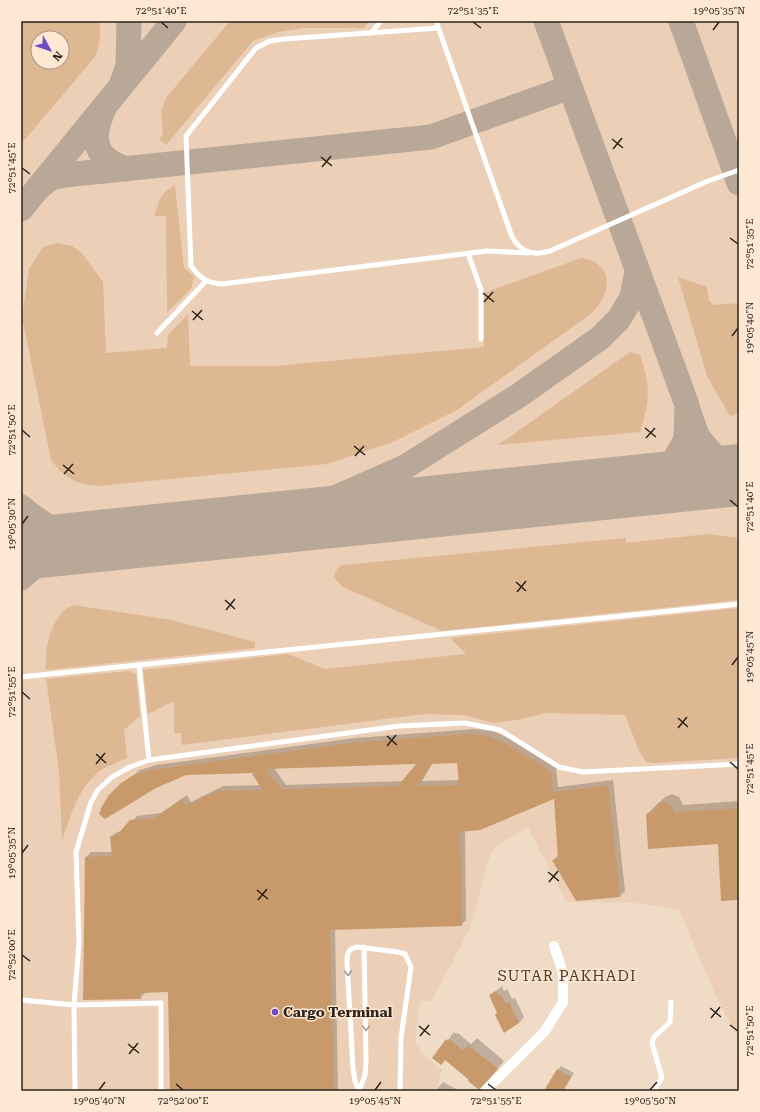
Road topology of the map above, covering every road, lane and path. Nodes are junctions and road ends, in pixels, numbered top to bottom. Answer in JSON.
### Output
{"nodes":[{"id":1,"x":381,"y":21,"type":"edge"},
{"id":2,"x":436,"y":21,"type":"edge"},
{"id":3,"x":438,"y":28,"type":"junction"},
{"id":4,"x":371,"y":33,"type":"junction"},
{"id":5,"x":739,"y":170,"type":"edge"},
{"id":6,"x":468,"y":253,"type":"junction"},
{"id":7,"x":528,"y":253,"type":"junction"},
{"id":8,"x":206,"y":281,"type":"junction"},
{"id":9,"x":158,"y":333,"type":"dead end"},
{"id":10,"x":481,"y":339,"type":"dead end"},
{"id":11,"x":739,"y":604,"type":"edge"},
{"id":12,"x":139,"y":665,"type":"junction"},
{"id":13,"x":21,"y":677,"type":"edge"},
{"id":14,"x":149,"y":760,"type":"junction"},
{"id":15,"x":739,"y":764,"type":"edge"},
{"id":16,"x":554,"y":946,"type":"dead end"},
{"id":17,"x":364,"y":947,"type":"junction"},
{"id":18,"x":21,"y":1000,"type":"edge"},
{"id":19,"x":671,"y":1002,"type":"dead end"},
{"id":20,"x":74,"y":1005,"type":"junction"},
{"id":21,"x":75,"y":1091,"type":"edge"},
{"id":22,"x":161,"y":1091,"type":"edge"},
{"id":23,"x":359,"y":1091,"type":"edge"},
{"id":24,"x":400,"y":1091,"type":"edge"},
{"id":25,"x":485,"y":1091,"type":"edge"},
{"id":26,"x":653,"y":1091,"type":"edge"}],
"edges":[{"from":1,"to":4,"type":"lane"},
{"from":2,"to":3,"type":"lane"},
{"from":3,"to":4,"type":"lane"},
{"from":3,"to":7,"type":"lane"},
{"from":4,"to":8,"type":"lane"},
{"from":5,"to":7,"type":"lane"},
{"from":6,"to":7,"type":"lane"},
{"from":6,"to":8,"type":"lane"},
{"from":6,"to":10,"type":"lane"},
{"from":8,"to":9,"type":"lane"},
{"from":11,"to":12,"type":"lane"},
{"from":12,"to":13,"type":"lane"},
{"from":12,"to":14,"type":"lane"},
{"from":14,"to":15,"type":"lane"},
{"from":14,"to":20,"type":"lane"},
{"from":16,"to":25,"type":"street"},
{"from":17,"to":23,"type":"lane","one_way":true},
{"from":17,"to":23,"type":"lane","one_way":true},
{"from":17,"to":24,"type":"lane"},
{"from":18,"to":20,"type":"lane"},
{"from":19,"to":26,"type":"lane"},
{"from":20,"to":21,"type":"lane"},
{"from":20,"to":22,"type":"lane"}]}
